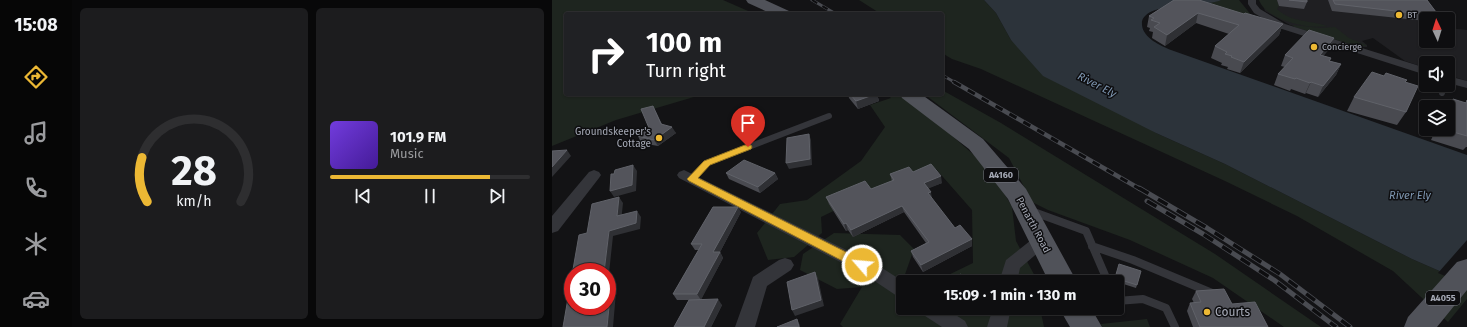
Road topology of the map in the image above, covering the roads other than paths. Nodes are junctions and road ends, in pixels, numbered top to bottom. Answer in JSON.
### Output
{"nodes":[{"id":1,"x":753,"y":0,"type":"edge"},
{"id":2,"x":1252,"y":0,"type":"edge"},
{"id":3,"x":780,"y":12,"type":"edge"},
{"id":4,"x":1419,"y":70,"type":"edge"},
{"id":5,"x":1455,"y":81,"type":"edge"},
{"id":6,"x":1467,"y":85,"type":"edge"},
{"id":7,"x":912,"y":96,"type":"edge"},
{"id":8,"x":830,"y":116,"type":"dead end"},
{"id":9,"x":594,"y":175,"type":"dead end"},
{"id":10,"x":688,"y":177,"type":"joint"},
{"id":11,"x":1024,"y":208,"type":"junction"},
{"id":12,"x":555,"y":224,"type":"edge"},
{"id":13,"x":1041,"y":241,"type":"junction"},
{"id":14,"x":1092,"y":246,"type":"junction"},
{"id":15,"x":785,"y":265,"type":"dead end"},
{"id":16,"x":1467,"y":270,"type":"edge"},
{"id":17,"x":1010,"y":275,"type":"edge"},
{"id":18,"x":1059,"y":275,"type":"edge"},
{"id":19,"x":1105,"y":275,"type":"edge"},
{"id":20,"x":896,"y":286,"type":"edge"},
{"id":21,"x":1212,"y":293,"type":"edge"},
{"id":22,"x":1124,"y":300,"type":"edge"},
{"id":23,"x":940,"y":315,"type":"edge"},
{"id":24,"x":1000,"y":315,"type":"edge"},
{"id":25,"x":1071,"y":315,"type":"edge"},
{"id":26,"x":1079,"y":315,"type":"edge"},
{"id":27,"x":745,"y":327,"type":"edge"},
{"id":28,"x":958,"y":327,"type":"edge"},
{"id":29,"x":997,"y":327,"type":"edge"},
{"id":30,"x":1070,"y":327,"type":"edge"},
{"id":31,"x":1087,"y":327,"type":"edge"},
{"id":32,"x":1175,"y":327,"type":"edge"},
{"id":33,"x":1419,"y":327,"type":"edge"}],
"edges":[{"from":1,"to":3,"type":"main road"},
{"from":2,"to":4,"type":"street"},
{"from":5,"to":6,"type":"street"},
{"from":7,"to":11,"type":"main road","name":"Penarth Road","number":"A4160"},
{"from":8,"to":10,"type":"lane"},
{"from":9,"to":12,"type":"street"},
{"from":10,"to":20,"type":"street"},
{"from":11,"to":13,"type":"main road","name":"Penarth Road","number":"A4160"},
{"from":11,"to":14,"type":"lane"},
{"from":13,"to":17,"type":"street"},
{"from":13,"to":18,"type":"main road","name":"Penarth Road","number":"A4160"},
{"from":14,"to":19,"type":"lane"},
{"from":14,"to":21,"type":"lane"},
{"from":15,"to":27,"type":"street"},
{"from":16,"to":33,"type":"main road","number":"A4055"},
{"from":22,"to":32,"type":"lane"},
{"from":23,"to":28,"type":"street"},
{"from":24,"to":29,"type":"street"},
{"from":25,"to":30,"type":"main road"},
{"from":26,"to":31,"type":"main road"}]}
